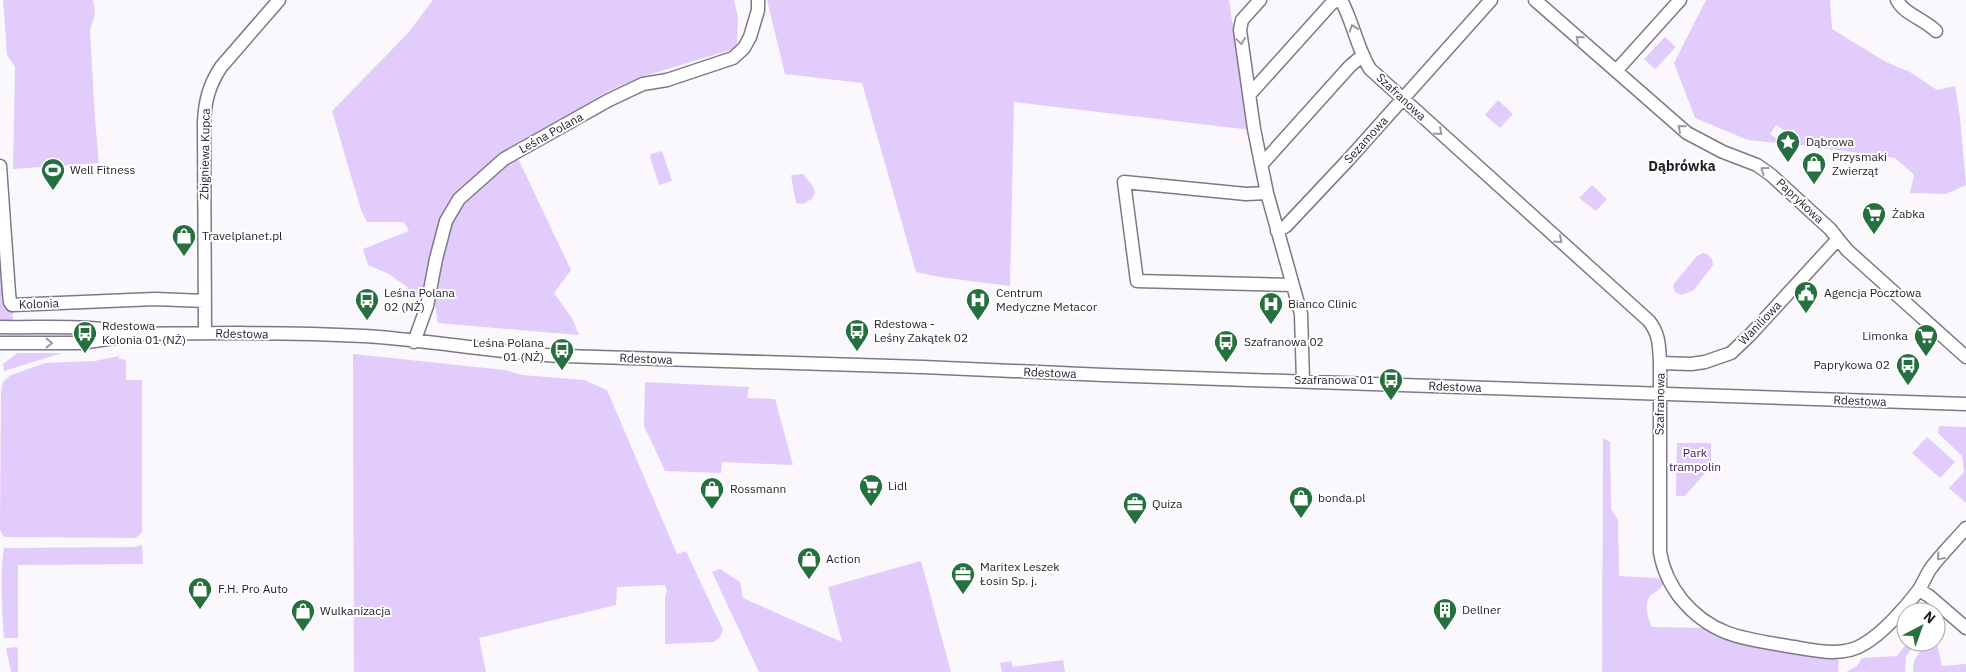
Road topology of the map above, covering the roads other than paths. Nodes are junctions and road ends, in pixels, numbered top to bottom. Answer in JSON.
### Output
{"nodes":[{"id":1,"x":279,"y":0,"type":"edge"},
{"id":2,"x":758,"y":0,"type":"edge"},
{"id":3,"x":1260,"y":0,"type":"edge"},
{"id":4,"x":1339,"y":0,"type":"edge"},
{"id":5,"x":1491,"y":0,"type":"edge"},
{"id":6,"x":1534,"y":0,"type":"edge"},
{"id":7,"x":1680,"y":0,"type":"edge"},
{"id":8,"x":1897,"y":0,"type":"edge"},
{"id":9,"x":1936,"y":31,"type":"dead end"},
{"id":10,"x":1362,"y":56,"type":"junction"},
{"id":11,"x":1616,"y":71,"type":"junction"},
{"id":12,"x":1249,"y":95,"type":"junction"},
{"id":13,"x":1402,"y":99,"type":"junction"},
{"id":14,"x":1262,"y":164,"type":"junction"},
{"id":15,"x":0,"y":166,"type":"edge"},
{"id":16,"x":1267,"y":193,"type":"junction"},
{"id":17,"x":1277,"y":231,"type":"junction"},
{"id":18,"x":1838,"y":239,"type":"junction"},
{"id":19,"x":1293,"y":284,"type":"junction"},
{"id":20,"x":205,"y":302,"type":"junction"},
{"id":21,"x":0,"y":328,"type":"edge"},
{"id":22,"x":205,"y":333,"type":"junction"},
{"id":23,"x":136,"y":334,"type":"junction"},
{"id":24,"x":414,"y":342,"type":"junction"},
{"id":25,"x":0,"y":343,"type":"edge"},
{"id":26,"x":1964,"y":349,"type":"edge"},
{"id":27,"x":1660,"y":363,"type":"junction"},
{"id":28,"x":1303,"y":382,"type":"junction"},
{"id":29,"x":1660,"y":394,"type":"junction"},
{"id":30,"x":1966,"y":404,"type":"edge"},
{"id":31,"x":1966,"y":528,"type":"edge"},
{"id":32,"x":1919,"y":590,"type":"junction"},
{"id":33,"x":1966,"y":628,"type":"edge"}],
"edges":[{"from":1,"to":20,"type":"street","name":"Zbigniewa Kupca"},
{"from":2,"to":24,"type":"street","name":"Leśna Polana"},
{"from":3,"to":12,"type":"street","one_way":true},
{"from":10,"to":4,"type":"street","name":"Szafranowa","one_way":true},
{"from":4,"to":12,"type":"street","name":"Szafranowa"},
{"from":5,"to":13,"type":"street","name":"Sezamowa"},
{"from":11,"to":6,"type":"street","name":"Paprykowa","one_way":true},
{"from":7,"to":11,"type":"street"},
{"from":8,"to":9,"type":"street"},
{"from":10,"to":13,"type":"street","name":"Szafranowa"},
{"from":10,"to":14,"type":"street"},
{"from":18,"to":11,"type":"street","name":"Paprykowa","one_way":true},
{"from":12,"to":14,"type":"street"},
{"from":13,"to":17,"type":"street","name":"Sezamowa"},
{"from":13,"to":27,"type":"street","name":"Szafranowa","one_way":true},
{"from":14,"to":16,"type":"street"},
{"from":15,"to":20,"type":"street","name":"Kolonia"},
{"from":16,"to":17,"type":"street"},
{"from":16,"to":19,"type":"street"},
{"from":17,"to":19,"type":"street"},
{"from":18,"to":26,"type":"street","name":"Paprykowa"},
{"from":18,"to":27,"type":"street","name":"Waniliowa"},
{"from":19,"to":28,"type":"street"},
{"from":20,"to":22,"type":"street","name":"Zbigniewa Kupca"},
{"from":21,"to":23,"type":"street","name":"Rdestowa"},
{"from":22,"to":23,"type":"street","name":"Rdestowa"},
{"from":22,"to":24,"type":"street","name":"Rdestowa"},
{"from":25,"to":23,"type":"street","name":"Rdestowa","one_way":true},
{"from":24,"to":28,"type":"street","name":"Rdestowa"},
{"from":27,"to":29,"type":"street","name":"Szafranowa"},
{"from":28,"to":29,"type":"street","name":"Rdestowa"},
{"from":29,"to":30,"type":"street","name":"Rdestowa"},
{"from":29,"to":32,"type":"street","name":"Szafranowa"},
{"from":31,"to":32,"type":"street","name":"Szafranowa","one_way":true},
{"from":32,"to":33,"type":"street"}]}
